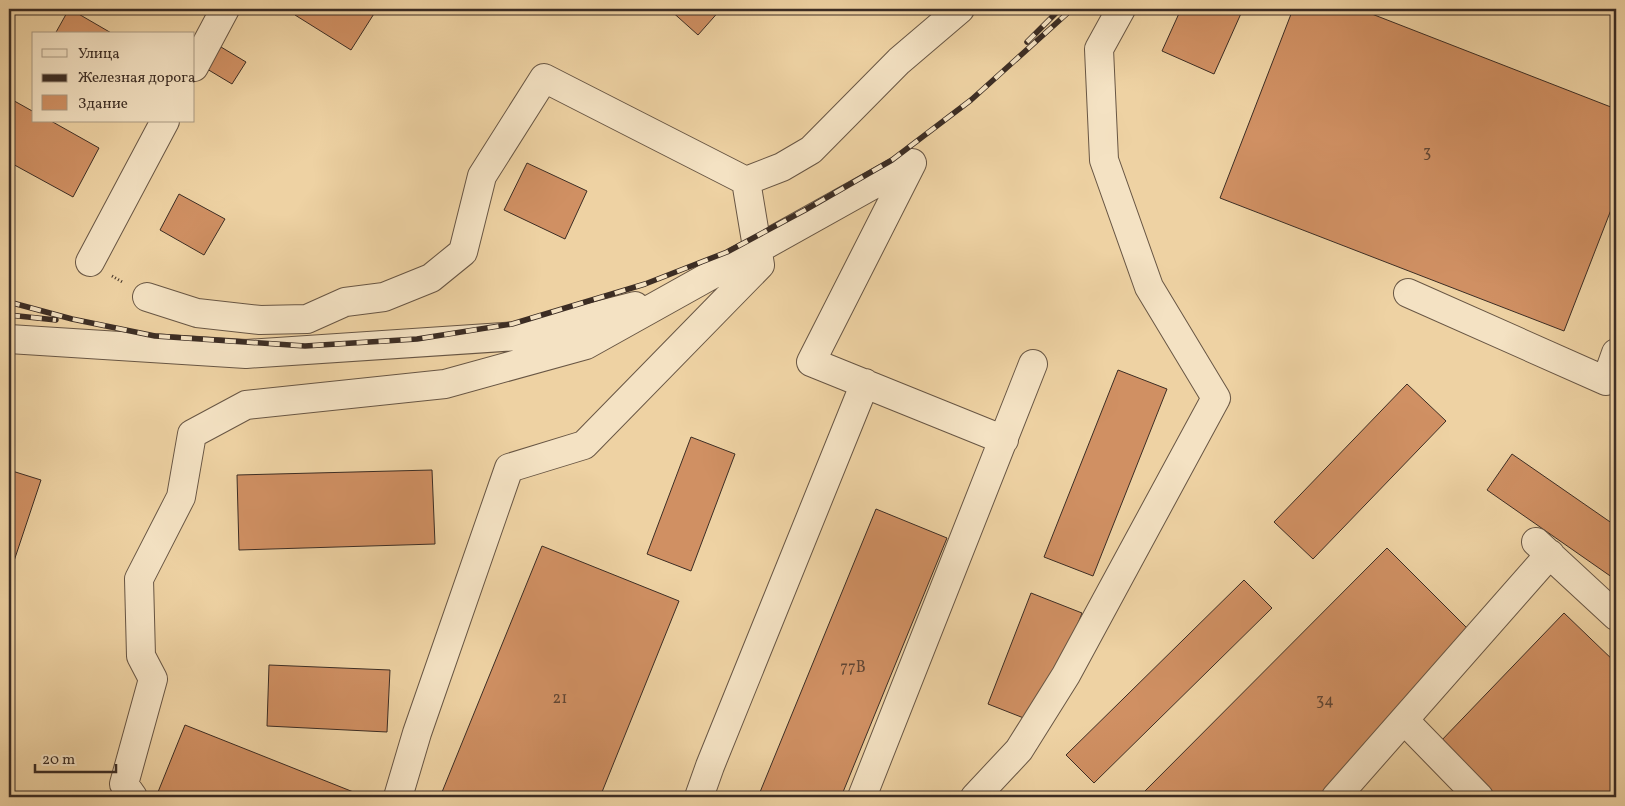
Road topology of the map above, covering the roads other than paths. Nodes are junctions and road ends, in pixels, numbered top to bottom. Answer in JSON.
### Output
{"nodes":[{"id":1,"x":225,"y":9,"type":"edge"},
{"id":2,"x":960,"y":9,"type":"edge"},
{"id":3,"x":1121,"y":9,"type":"edge"},
{"id":4,"x":195,"y":65,"type":"edge"},
{"id":5,"x":164,"y":122,"type":"edge"},
{"id":6,"x":746,"y":181,"type":"junction"},
{"id":7,"x":753,"y":252,"type":"junction"},
{"id":8,"x":90,"y":262,"type":"road end"},
{"id":9,"x":1408,"y":293,"type":"dead end"},
{"id":10,"x":147,"y":297,"type":"road end"},
{"id":11,"x":9,"y":340,"type":"edge"},
{"id":12,"x":1616,"y":354,"type":"edge"},
{"id":13,"x":1033,"y":364,"type":"dead end"},
{"id":14,"x":865,"y":383,"type":"junction"},
{"id":15,"x":1004,"y":440,"type":"junction"},
{"id":16,"x":1616,"y":616,"type":"edge"},
{"id":17,"x":1404,"y":720,"type":"junction"},
{"id":18,"x":133,"y":797,"type":"edge"},
{"id":19,"x":398,"y":797,"type":"edge"},
{"id":20,"x":699,"y":797,"type":"edge"},
{"id":21,"x":862,"y":797,"type":"edge"},
{"id":22,"x":975,"y":797,"type":"edge"},
{"id":23,"x":1336,"y":797,"type":"edge"},
{"id":24,"x":1479,"y":797,"type":"edge"}],
"edges":[{"from":1,"to":4,"type":"street"},
{"from":2,"to":6,"type":"street"},
{"from":3,"to":22,"type":"street"},
{"from":5,"to":8,"type":"street"},
{"from":6,"to":7,"type":"street"},
{"from":6,"to":10,"type":"street"},
{"from":7,"to":11,"type":"street"},
{"from":7,"to":14,"type":"street"},
{"from":7,"to":18,"type":"street"},
{"from":7,"to":19,"type":"street"},
{"from":9,"to":12,"type":"street"},
{"from":13,"to":15,"type":"street"},
{"from":14,"to":15,"type":"street"},
{"from":14,"to":20,"type":"street"},
{"from":15,"to":21,"type":"street"},
{"from":16,"to":17,"type":"street"},
{"from":17,"to":23,"type":"street"},
{"from":17,"to":24,"type":"street"}]}
